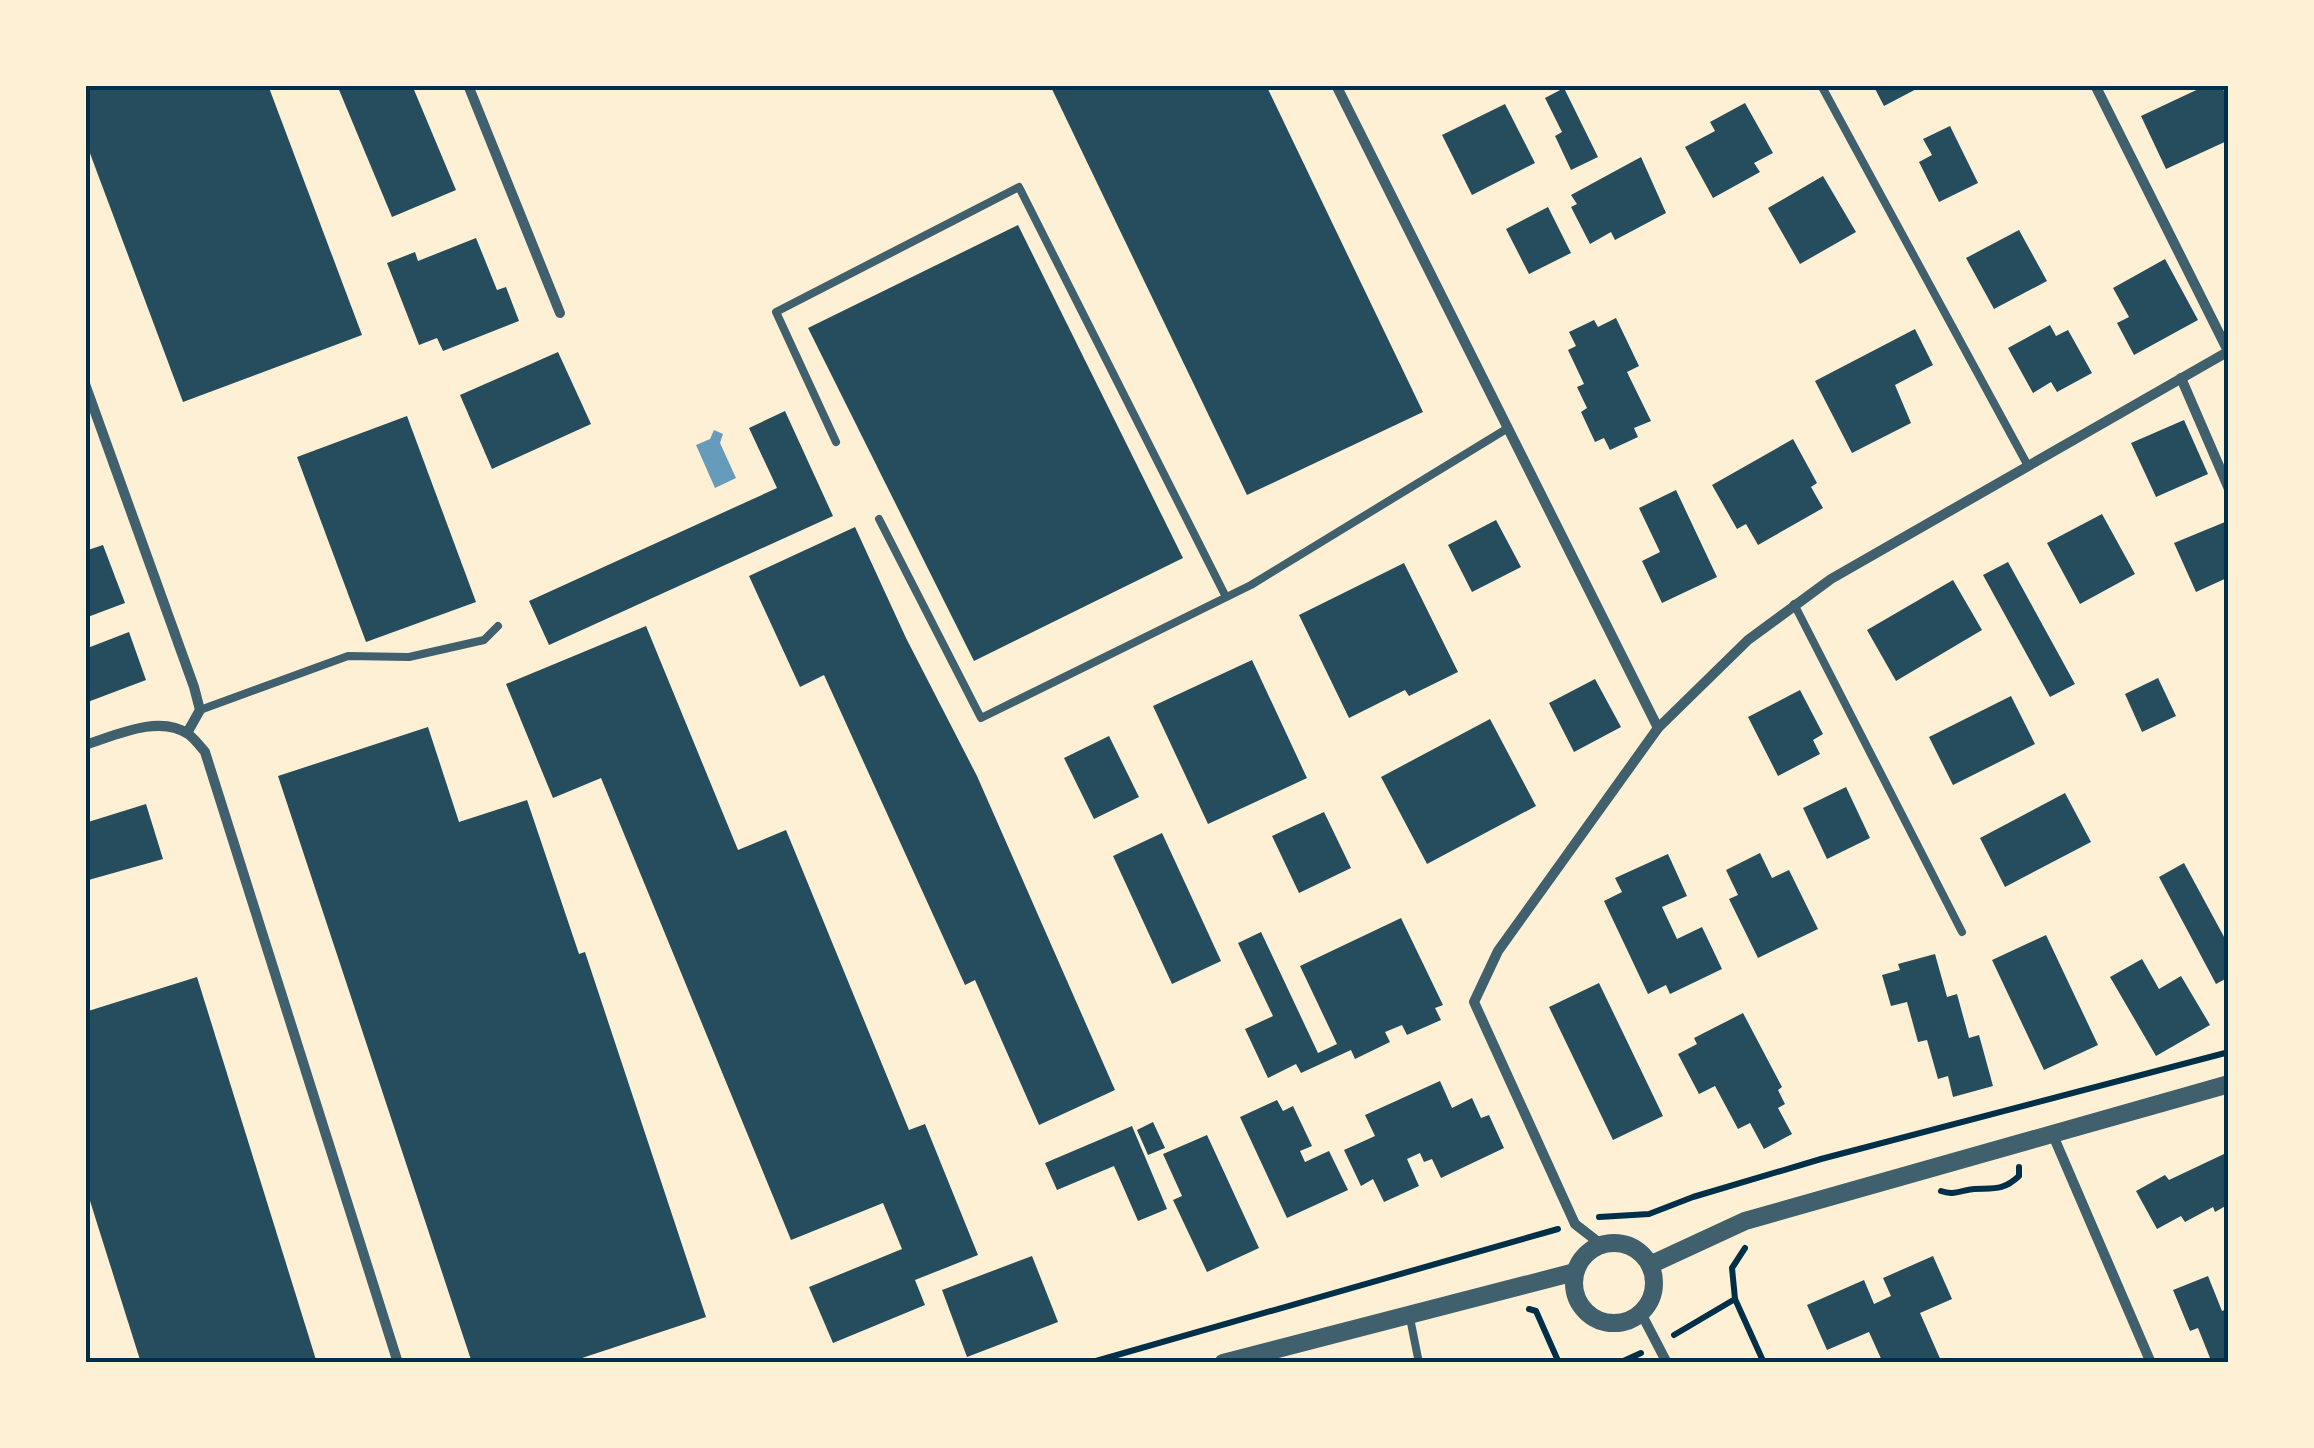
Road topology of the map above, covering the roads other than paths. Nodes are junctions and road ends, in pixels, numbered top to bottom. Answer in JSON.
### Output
{"nodes":[{"id":1,"x":468,"y":85,"type":"edge"},
{"id":2,"x":1336,"y":85,"type":"edge"},
{"id":3,"x":1821,"y":85,"type":"edge"},
{"id":4,"x":2095,"y":85,"type":"edge"},
{"id":5,"x":560,"y":313,"type":"dead end"},
{"id":6,"x":2229,"y":351,"type":"edge"},
{"id":7,"x":2181,"y":378,"type":"junction"},
{"id":8,"x":85,"y":384,"type":"edge"},
{"id":9,"x":1508,"y":428,"type":"junction"},
{"id":10,"x":836,"y":442,"type":"dead end"},
{"id":11,"x":2027,"y":464,"type":"junction"},
{"id":12,"x":2229,"y":489,"type":"edge"},
{"id":13,"x":879,"y":519,"type":"dead end"},
{"id":14,"x":1226,"y":597,"type":"junction"},
{"id":15,"x":1794,"y":604,"type":"junction"},
{"id":16,"x":498,"y":626,"type":"dead end"},
{"id":17,"x":200,"y":710,"type":"junction"},
{"id":18,"x":1658,"y":728,"type":"junction"},
{"id":19,"x":187,"y":733,"type":"junction"},
{"id":20,"x":85,"y":745,"type":"edge"},
{"id":21,"x":1962,"y":932,"type":"dead end"},
{"id":22,"x":2229,"y":1084,"type":"edge"},
{"id":23,"x":2052,"y":1132,"type":"junction"},
{"id":24,"x":1602,"y":1245,"type":"junction"},
{"id":25,"x":1650,"y":1265,"type":"junction"},
{"id":26,"x":1575,"y":1272,"type":"junction"},
{"id":27,"x":1409,"y":1313,"type":"junction"},
{"id":28,"x":1641,"y":1313,"type":"junction"},
{"id":29,"x":398,"y":1363,"type":"edge"},
{"id":30,"x":1222,"y":1363,"type":"edge"},
{"id":31,"x":1419,"y":1363,"type":"edge"},
{"id":32,"x":1667,"y":1363,"type":"edge"},
{"id":33,"x":2151,"y":1363,"type":"edge"}],
"edges":[{"from":1,"to":5,"type":"street"},
{"from":2,"to":9,"type":"street"},
{"from":3,"to":11,"type":"lane"},
{"from":4,"to":6,"type":"street"},
{"from":6,"to":7,"type":"street"},
{"from":7,"to":11,"type":"street"},
{"from":7,"to":12,"type":"street"},
{"from":8,"to":17,"type":"street"},
{"from":9,"to":14,"type":"lane"},
{"from":9,"to":18,"type":"street"},
{"from":10,"to":14,"type":"lane"},
{"from":11,"to":15,"type":"street"},
{"from":13,"to":14,"type":"lane"},
{"from":15,"to":18,"type":"street"},
{"from":15,"to":21,"type":"lane"},
{"from":16,"to":17,"type":"lane"},
{"from":17,"to":19,"type":"street"},
{"from":18,"to":24,"type":"street"},
{"from":19,"to":20,"type":"street"},
{"from":19,"to":29,"type":"street"},
{"from":22,"to":23,"type":"street"},
{"from":23,"to":25,"type":"street"},
{"from":23,"to":33,"type":"street"},
{"from":24,"to":25,"type":"street"},
{"from":24,"to":26,"type":"street"},
{"from":25,"to":28,"type":"street"},
{"from":26,"to":27,"type":"street"},
{"from":26,"to":28,"type":"street"},
{"from":27,"to":30,"type":"street"},
{"from":27,"to":31,"type":"lane"},
{"from":28,"to":32,"type":"street"}]}
